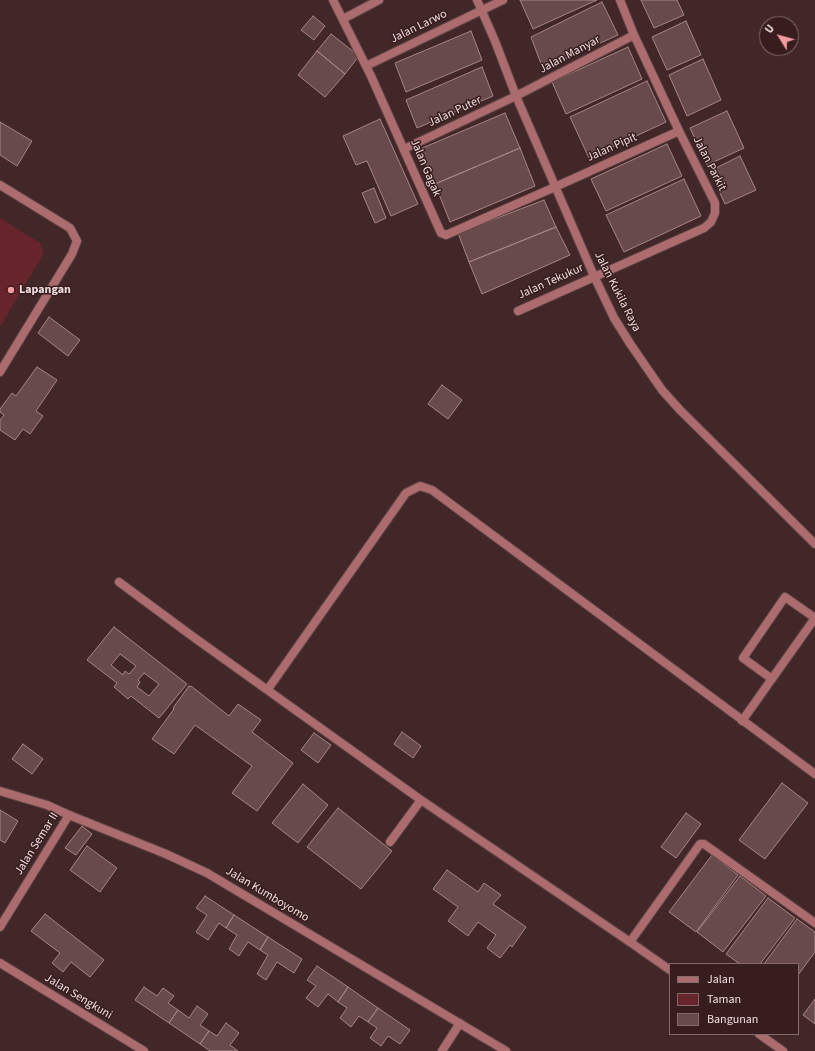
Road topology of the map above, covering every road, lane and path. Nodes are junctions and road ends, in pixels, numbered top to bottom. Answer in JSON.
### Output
{"nodes":[{"id":1,"x":333,"y":0,"type":"edge"},
{"id":2,"x":379,"y":0,"type":"edge"},
{"id":3,"x":477,"y":0,"type":"edge"},
{"id":4,"x":503,"y":0,"type":"edge"},
{"id":5,"x":620,"y":0,"type":"edge"},
{"id":6,"x":482,"y":10,"type":"junction"},
{"id":7,"x":343,"y":19,"type":"junction"},
{"id":8,"x":634,"y":35,"type":"junction"},
{"id":9,"x":366,"y":66,"type":"junction"},
{"id":10,"x":516,"y":96,"type":"junction"},
{"id":11,"x":679,"y":131,"type":"junction"},
{"id":12,"x":404,"y":148,"type":"junction"},
{"id":13,"x":0,"y":185,"type":"edge"},
{"id":14,"x":555,"y":187,"type":"junction"},
{"id":15,"x":594,"y":276,"type":"junction"},
{"id":16,"x":518,"y":311,"type":"dead end"},
{"id":17,"x":0,"y":372,"type":"edge"},
{"id":18,"x":815,"y":544,"type":"edge"},
{"id":19,"x":119,"y":582,"type":"dead end"},
{"id":20,"x":815,"y":618,"type":"edge"},
{"id":21,"x":772,"y":679,"type":"junction"},
{"id":22,"x":268,"y":689,"type":"junction"},
{"id":23,"x":742,"y":721,"type":"junction"},
{"id":24,"x":815,"y":774,"type":"edge"},
{"id":25,"x":0,"y":791,"type":"edge"},
{"id":26,"x":421,"y":800,"type":"junction"},
{"id":27,"x":69,"y":815,"type":"junction"},
{"id":28,"x":390,"y":842,"type":"dead end"},
{"id":29,"x":815,"y":923,"type":"edge"},
{"id":30,"x":0,"y":927,"type":"edge"},
{"id":31,"x":630,"y":942,"type":"junction"},
{"id":32,"x":0,"y":963,"type":"edge"},
{"id":33,"x":669,"y":969,"type":"edge"},
{"id":34,"x":460,"y":1023,"type":"junction"},
{"id":35,"x":760,"y":1035,"type":"edge"},
{"id":36,"x":144,"y":1051,"type":"edge"},
{"id":37,"x":442,"y":1051,"type":"edge"},
{"id":38,"x":506,"y":1051,"type":"edge"},
{"id":39,"x":783,"y":1051,"type":"edge"}],
"edges":[{"from":1,"to":7,"type":"street","name":"Jalan Gagak"},
{"from":2,"to":7,"type":"street"},
{"from":3,"to":6,"type":"street","name":"Jalan Kukila Raya"},
{"from":4,"to":6,"type":"street","name":"Jalan Larwo"},
{"from":5,"to":8,"type":"street","name":"Jalan Parkit"},
{"from":6,"to":9,"type":"street","name":"Jalan Larwo"},
{"from":6,"to":10,"type":"street","name":"Jalan Kukila Raya"},
{"from":7,"to":9,"type":"street","name":"Jalan Gagak"},
{"from":8,"to":10,"type":"street","name":"Jalan Manyar"},
{"from":8,"to":11,"type":"street","name":"Jalan Parkit"},
{"from":9,"to":12,"type":"street","name":"Jalan Gagak"},
{"from":10,"to":12,"type":"street","name":"Jalan Puter"},
{"from":10,"to":14,"type":"street","name":"Jalan Kukila Raya"},
{"from":11,"to":14,"type":"street","name":"Jalan Pipit"},
{"from":11,"to":15,"type":"street","name":"Jalan Parkit"},
{"from":12,"to":14,"type":"street","name":"Jalan Gagak"},
{"from":13,"to":17,"type":"street"},
{"from":14,"to":15,"type":"street","name":"Jalan Kukila Raya"},
{"from":15,"to":16,"type":"street","name":"Jalan Tekukur"},
{"from":15,"to":18,"type":"street","name":"Jalan Kukila Raya"},
{"from":19,"to":22,"type":"street"},
{"from":20,"to":21,"type":"street"},
{"from":20,"to":21,"type":"street"},
{"from":21,"to":23,"type":"street"},
{"from":22,"to":23,"type":"street"},
{"from":22,"to":26,"type":"street"},
{"from":23,"to":24,"type":"street"},
{"from":25,"to":27,"type":"street","name":"Jalan Kumboyomo"},
{"from":26,"to":28,"type":"street"},
{"from":26,"to":31,"type":"street"},
{"from":27,"to":30,"type":"street","name":"Jalan Semar II"},
{"from":27,"to":34,"type":"street","name":"Jalan Kumboyomo"},
{"from":29,"to":31,"type":"street"},
{"from":31,"to":33,"type":"street"},
{"from":32,"to":36,"type":"street","name":"Jalan Sengkuni"},
{"from":34,"to":37,"type":"street"},
{"from":34,"to":38,"type":"street","name":"Jalan Kumboyomo"},
{"from":35,"to":39,"type":"street"}]}
